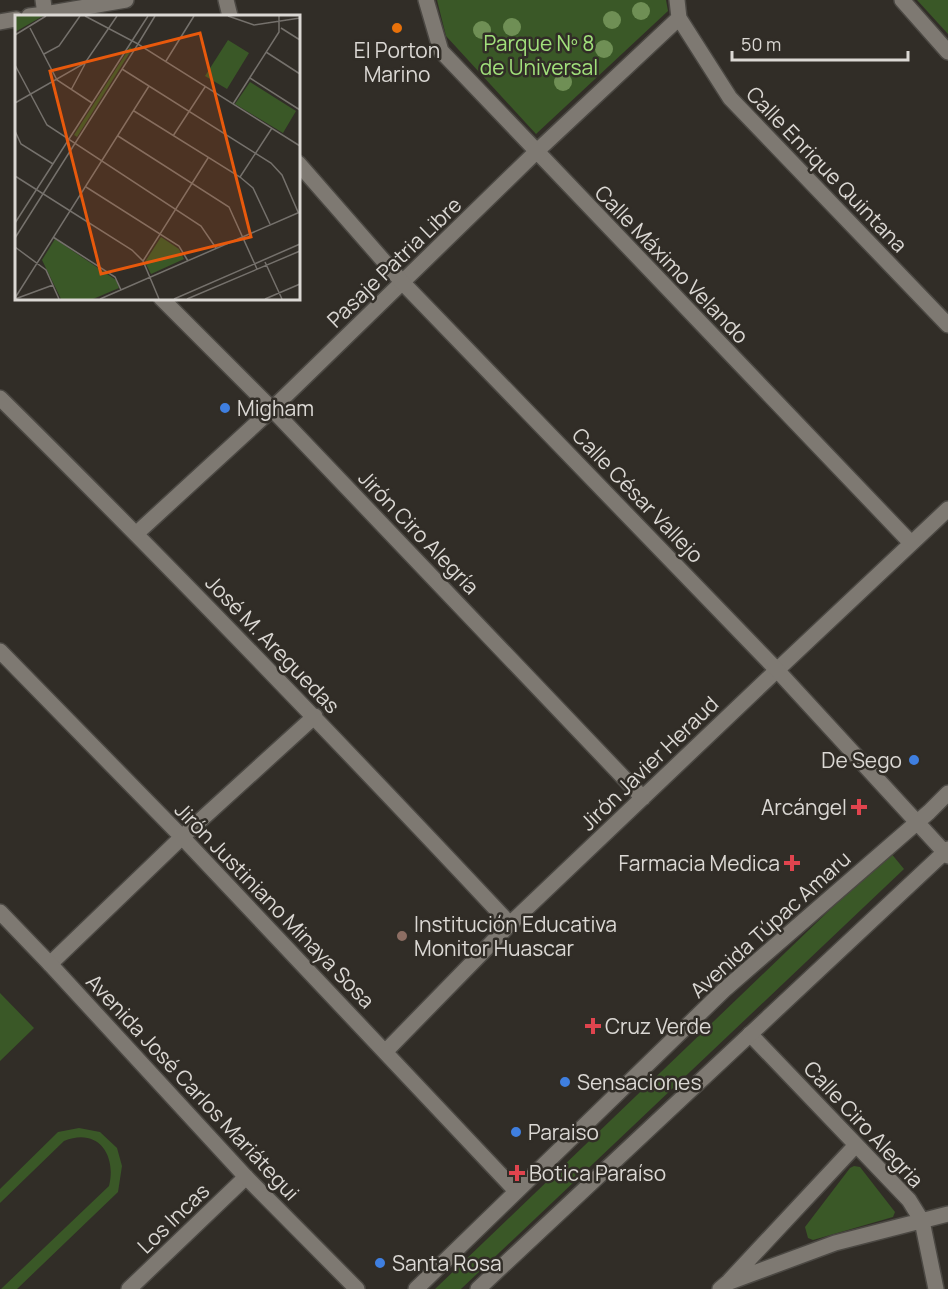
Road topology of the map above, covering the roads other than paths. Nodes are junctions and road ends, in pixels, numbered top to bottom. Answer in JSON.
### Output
{"nodes":[{"id":1,"x":126,"y":0,"type":"edge"},
{"id":2,"x":226,"y":0,"type":"edge"},
{"id":3,"x":426,"y":0,"type":"edge"},
{"id":4,"x":677,"y":0,"type":"edge"},
{"id":5,"x":902,"y":0,"type":"edge"},
{"id":6,"x":44,"y":10,"type":"edge"},
{"id":7,"x":230,"y":15,"type":"edge"},
{"id":8,"x":679,"y":18,"type":"junction"},
{"id":9,"x":15,"y":19,"type":"edge"},
{"id":10,"x":0,"y":22,"type":"edge"},
{"id":11,"x":948,"y":52,"type":"edge"},
{"id":12,"x":536,"y":152,"type":"junction"},
{"id":13,"x":300,"y":165,"type":"edge"},
{"id":14,"x":403,"y":283,"type":"junction"},
{"id":15,"x":163,"y":300,"type":"edge"},
{"id":16,"x":948,"y":325,"type":"edge"},
{"id":17,"x":0,"y":398,"type":"edge"},
{"id":18,"x":272,"y":409,"type":"junction"},
{"id":19,"x":948,"y":509,"type":"edge"},
{"id":20,"x":137,"y":533,"type":"junction"},
{"id":21,"x":911,"y":543,"type":"junction"},
{"id":22,"x":0,"y":651,"type":"edge"},
{"id":23,"x":777,"y":670,"type":"junction"},
{"id":24,"x":315,"y":716,"type":"junction"},
{"id":25,"x":948,"y":793,"type":"edge"},
{"id":26,"x":643,"y":798,"type":"junction"},
{"id":27,"x":917,"y":822,"type":"junction"},
{"id":28,"x":182,"y":837,"type":"junction"},
{"id":29,"x":947,"y":852,"type":"edge"},
{"id":30,"x":0,"y":912,"type":"edge"},
{"id":31,"x":510,"y":924,"type":"junction"},
{"id":32,"x":50,"y":964,"type":"junction"},
{"id":33,"x":750,"y":1034,"type":"junction"},
{"id":34,"x":385,"y":1052,"type":"junction"},
{"id":35,"x":856,"y":1145,"type":"junction"},
{"id":36,"x":246,"y":1177,"type":"junction"},
{"id":37,"x":516,"y":1191,"type":"junction"},
{"id":38,"x":948,"y":1214,"type":"edge"},
{"id":39,"x":922,"y":1221,"type":"junction"},
{"id":40,"x":724,"y":1286,"type":"edge"},
{"id":41,"x":129,"y":1289,"type":"edge"},
{"id":42,"x":357,"y":1289,"type":"edge"},
{"id":43,"x":416,"y":1289,"type":"edge"},
{"id":44,"x":478,"y":1289,"type":"edge"},
{"id":45,"x":936,"y":1289,"type":"edge"}],
"edges":[{"from":1,"to":6,"type":"street"},
{"from":2,"to":7,"type":"street"},
{"from":3,"to":12,"type":"street","name":"Calle Máximo Velando"},
{"from":4,"to":8,"type":"street","name":"Calle Enrique Quintana"},
{"from":5,"to":11,"type":"street"},
{"from":8,"to":12,"type":"street","name":"Pasaje Patria Libre"},
{"from":8,"to":16,"type":"street","name":"Calle Enrique Quintana"},
{"from":9,"to":10,"type":"street"},
{"from":12,"to":14,"type":"street","name":"Pasaje Patria Libre"},
{"from":12,"to":21,"type":"street","name":"Calle Máximo Velando"},
{"from":13,"to":14,"type":"street","name":"Calle César Vallejo"},
{"from":14,"to":18,"type":"street","name":"Pasaje Patria Libre"},
{"from":14,"to":23,"type":"street","name":"Calle César Vallejo"},
{"from":15,"to":18,"type":"street","name":"Jirón Ciro Alegría"},
{"from":17,"to":20,"type":"street","name":"José M. Areguedas"},
{"from":18,"to":20,"type":"street","name":"Pasaje Patria Libre"},
{"from":18,"to":26,"type":"street","name":"Jirón Ciro Alegría"},
{"from":19,"to":21,"type":"street","name":"Jirón Javier Heraud"},
{"from":20,"to":24,"type":"street","name":"José M. Areguedas"},
{"from":21,"to":23,"type":"street","name":"Jirón Javier Heraud"},
{"from":22,"to":28,"type":"street","name":"Jirón Justiniano Minaya Sosa"},
{"from":23,"to":26,"type":"street","name":"Jirón Javier Heraud"},
{"from":23,"to":27,"type":"street","name":"Calle César Vallejo"},
{"from":24,"to":28,"type":"street"},
{"from":24,"to":31,"type":"street","name":"José M. Areguedas"},
{"from":25,"to":27,"type":"street","name":"Avenida Túpac Amaru"},
{"from":26,"to":31,"type":"street","name":"Jirón Javier Heraud"},
{"from":27,"to":29,"type":"street","name":"Calle César Vallejo"},
{"from":27,"to":37,"type":"street","name":"Avenida Túpac Amaru"},
{"from":28,"to":32,"type":"street"},
{"from":28,"to":34,"type":"street","name":"Jirón Justiniano Minaya Sosa"},
{"from":29,"to":33,"type":"street"},
{"from":30,"to":32,"type":"street","name":"Avenida José Carlos Mariátegui"},
{"from":31,"to":34,"type":"street","name":"Jirón Javier Heraud"},
{"from":32,"to":36,"type":"street","name":"Avenida José Carlos Mariátegui"},
{"from":33,"to":35,"type":"street","name":"Calle Ciro Alegria"},
{"from":33,"to":44,"type":"street"},
{"from":34,"to":37,"type":"street","name":"Jirón Justiniano Minaya Sosa"},
{"from":35,"to":39,"type":"street","name":"Calle Ciro Alegria"},
{"from":35,"to":40,"type":"street"},
{"from":36,"to":41,"type":"street","name":"Los Incas"},
{"from":36,"to":42,"type":"street","name":"Avenida José Carlos Mariátegui"},
{"from":37,"to":43,"type":"street","name":"Avenida Túpac Amaru"},
{"from":38,"to":39,"type":"street"},
{"from":39,"to":40,"type":"street"},
{"from":39,"to":45,"type":"street","name":"Calle Ciro Alegria"}]}
